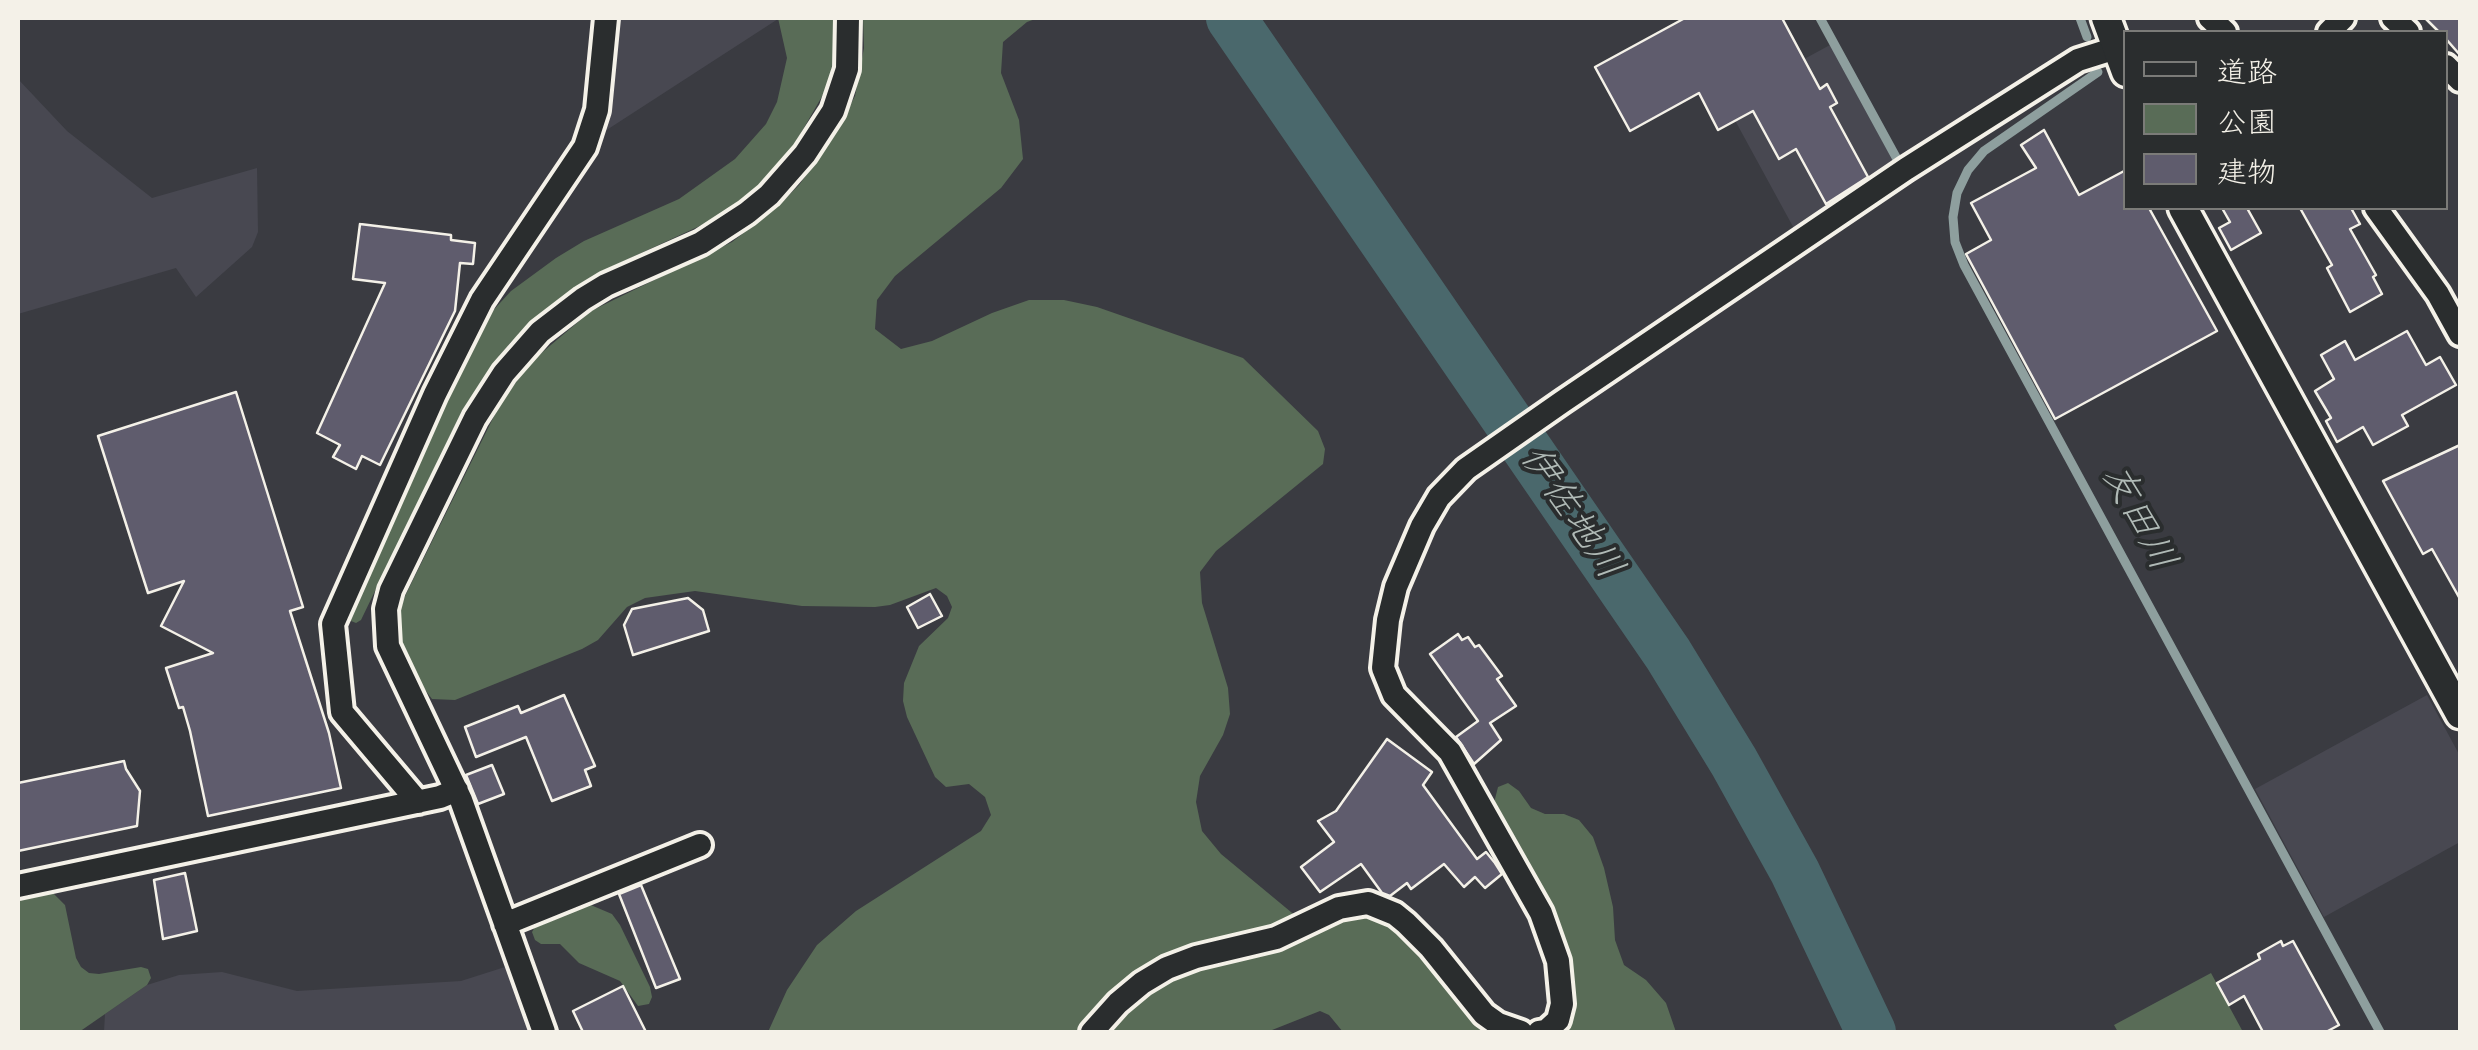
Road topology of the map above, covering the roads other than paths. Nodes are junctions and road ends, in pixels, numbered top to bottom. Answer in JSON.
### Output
{"nodes":[{"id":1,"x":606,"y":18,"type":"edge"},
{"id":2,"x":848,"y":18,"type":"edge"},
{"id":3,"x":2108,"y":18,"type":"edge"},
{"id":4,"x":2121,"y":60,"type":"edge"},
{"id":5,"x":2184,"y":210,"type":"edge"},
{"id":6,"x":2377,"y":210,"type":"edge"},
{"id":7,"x":2460,"y":334,"type":"edge"},
{"id":8,"x":2460,"y":714,"type":"edge"},
{"id":9,"x":456,"y":790,"type":"junction"},
{"id":10,"x":418,"y":802,"type":"junction"},
{"id":11,"x":700,"y":846,"type":"dead end"},
{"id":12,"x":18,"y":886,"type":"edge"},
{"id":13,"x":506,"y":924,"type":"junction"},
{"id":14,"x":544,"y":1032,"type":"edge"},
{"id":15,"x":1092,"y":1032,"type":"edge"},
{"id":16,"x":1522,"y":1032,"type":"edge"},
{"id":17,"x":1539,"y":1032,"type":"edge"}],
"edges":[{"from":1,"to":10,"type":"street"},
{"from":2,"to":9,"type":"street"},
{"from":3,"to":4,"type":"street"},
{"from":4,"to":17,"type":"street"},
{"from":5,"to":8,"type":"street"},
{"from":6,"to":7,"type":"street"},
{"from":9,"to":10,"type":"street"},
{"from":9,"to":13,"type":"street"},
{"from":10,"to":12,"type":"street"},
{"from":11,"to":13,"type":"street"},
{"from":13,"to":14,"type":"street"},
{"from":15,"to":16,"type":"street"}]}
